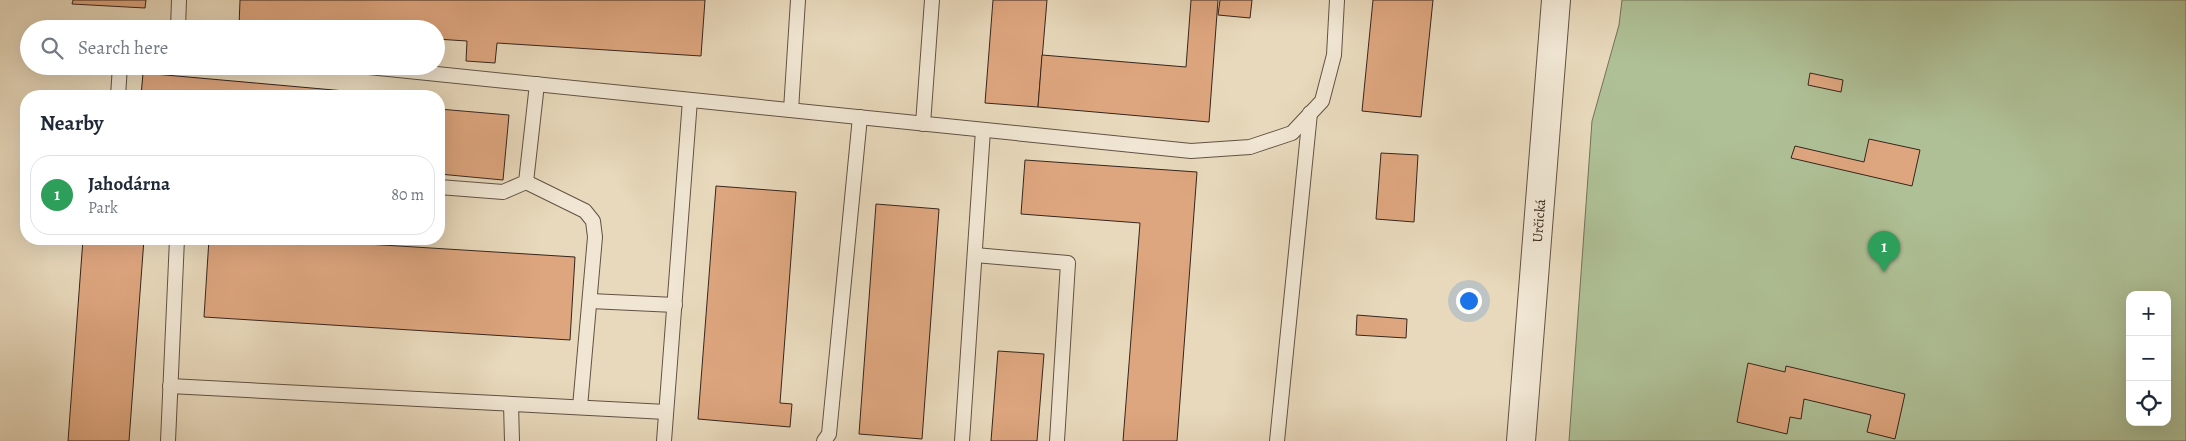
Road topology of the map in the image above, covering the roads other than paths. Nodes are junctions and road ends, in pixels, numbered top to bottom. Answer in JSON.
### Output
{"nodes":[{"id":1,"x":180,"y":0,"type":"edge"},
{"id":2,"x":798,"y":0,"type":"edge"},
{"id":3,"x":932,"y":0,"type":"edge"},
{"id":4,"x":1337,"y":0,"type":"edge"},
{"id":5,"x":1556,"y":0,"type":"edge"},
{"id":6,"x":179,"y":20,"type":"edge"},
{"id":7,"x":119,"y":75,"type":"edge"},
{"id":8,"x":445,"y":75,"type":"edge"},
{"id":9,"x":537,"y":84,"type":"junction"},
{"id":10,"x":118,"y":90,"type":"edge"},
{"id":11,"x":690,"y":100,"type":"junction"},
{"id":12,"x":791,"y":110,"type":"junction"},
{"id":13,"x":1310,"y":114,"type":"junction"},
{"id":14,"x":860,"y":117,"type":"junction"},
{"id":15,"x":923,"y":124,"type":"junction"},
{"id":16,"x":983,"y":130,"type":"junction"},
{"id":17,"x":526,"y":182,"type":"junction"},
{"id":18,"x":445,"y":187,"type":"edge"},
{"id":19,"x":177,"y":245,"type":"edge"},
{"id":20,"x":975,"y":255,"type":"junction"},
{"id":21,"x":590,"y":301,"type":"junction"},
{"id":22,"x":675,"y":305,"type":"junction"},
{"id":23,"x":170,"y":386,"type":"junction"},
{"id":24,"x":512,"y":404,"type":"junction"},
{"id":25,"x":580,"y":407,"type":"junction"},
{"id":26,"x":666,"y":412,"type":"junction"},
{"id":27,"x":168,"y":441,"type":"edge"},
{"id":28,"x":512,"y":441,"type":"edge"},
{"id":29,"x":664,"y":441,"type":"edge"},
{"id":30,"x":824,"y":441,"type":"edge"},
{"id":31,"x":962,"y":441,"type":"edge"},
{"id":32,"x":1057,"y":441,"type":"edge"},
{"id":33,"x":1277,"y":441,"type":"edge"},
{"id":34,"x":1521,"y":441,"type":"edge"}],
"edges":[{"from":1,"to":6,"type":"lane"},
{"from":2,"to":12,"type":"lane"},
{"from":3,"to":15,"type":"lane"},
{"from":4,"to":13,"type":"lane"},
{"from":5,"to":34,"type":"street","name":"Určická"},
{"from":7,"to":10,"type":"lane"},
{"from":8,"to":9,"type":"lane"},
{"from":9,"to":11,"type":"lane"},
{"from":9,"to":17,"type":"lane"},
{"from":11,"to":12,"type":"lane"},
{"from":11,"to":22,"type":"lane"},
{"from":12,"to":14,"type":"lane"},
{"from":13,"to":16,"type":"lane"},
{"from":13,"to":33,"type":"lane"},
{"from":14,"to":15,"type":"lane"},
{"from":14,"to":30,"type":"lane"},
{"from":15,"to":16,"type":"lane"},
{"from":16,"to":20,"type":"lane"},
{"from":17,"to":18,"type":"lane"},
{"from":17,"to":21,"type":"lane"},
{"from":19,"to":23,"type":"lane"},
{"from":20,"to":31,"type":"lane"},
{"from":20,"to":32,"type":"lane"},
{"from":21,"to":22,"type":"lane"},
{"from":21,"to":25,"type":"lane"},
{"from":22,"to":26,"type":"lane"},
{"from":23,"to":24,"type":"lane"},
{"from":23,"to":27,"type":"lane"},
{"from":24,"to":25,"type":"lane"},
{"from":24,"to":28,"type":"lane"},
{"from":25,"to":26,"type":"lane"},
{"from":26,"to":29,"type":"lane"}]}
